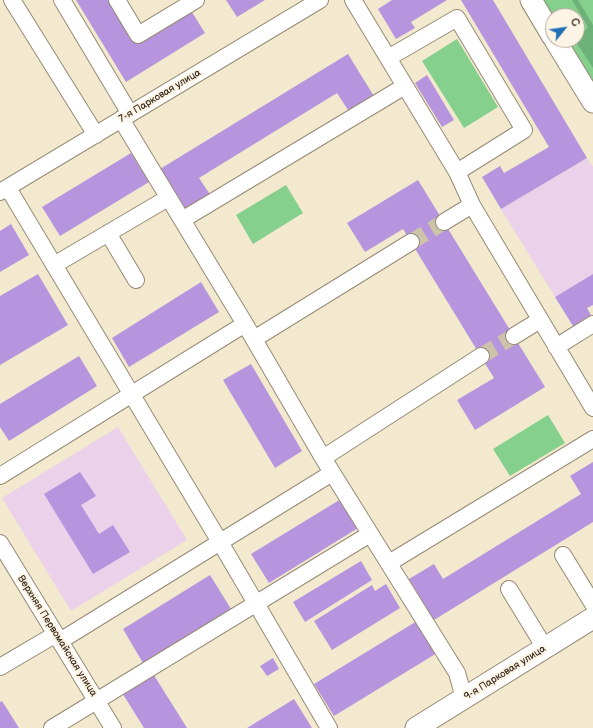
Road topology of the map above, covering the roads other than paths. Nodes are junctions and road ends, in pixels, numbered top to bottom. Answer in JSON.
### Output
{"nodes":[{"id":1,"x":12,"y":0,"type":"edge"},
{"id":2,"x":62,"y":0,"type":"edge"},
{"id":3,"x":117,"y":0,"type":"edge"},
{"id":4,"x":196,"y":0,"type":"edge"},
{"id":5,"x":320,"y":0,"type":"edge"},
{"id":6,"x":354,"y":0,"type":"edge"},
{"id":7,"x":531,"y":0,"type":"edge"},
{"id":8,"x":545,"y":24,"type":"edge"},
{"id":9,"x":560,"y":48,"type":"edge"},
{"id":10,"x":388,"y":58,"type":"junction"},
{"id":11,"x":405,"y":86,"type":"junction"},
{"id":12,"x":593,"y":102,"type":"edge"},
{"id":13,"x":126,"y":116,"type":"junction"},
{"id":14,"x":96,"y":135,"type":"junction"},
{"id":15,"x":457,"y":172,"type":"junction"},
{"id":16,"x":4,"y":190,"type":"edge"},
{"id":17,"x":168,"y":198,"type":"junction"},
{"id":18,"x":472,"y":205,"type":"junction"},
{"id":19,"x":182,"y":220,"type":"junction"},
{"id":20,"x":444,"y":222,"type":"tunnel mouth"},
{"id":21,"x":108,"y":233,"type":"junction"},
{"id":22,"x":411,"y":242,"type":"tunnel mouth"},
{"id":23,"x":54,"y":265,"type":"junction"},
{"id":24,"x":136,"y":280,"type":"dead end"},
{"id":25,"x":540,"y":320,"type":"junction"},
{"id":26,"x":245,"y":324,"type":"junction"},
{"id":27,"x":593,"y":324,"type":"edge"},
{"id":28,"x":514,"y":336,"type":"tunnel mouth"},
{"id":29,"x":254,"y":339,"type":"junction"},
{"id":30,"x":556,"y":347,"type":"junction"},
{"id":31,"x":481,"y":356,"type":"tunnel mouth"},
{"id":32,"x":131,"y":395,"type":"junction"},
{"id":33,"x":593,"y":408,"type":"edge"},
{"id":34,"x":593,"y":439,"type":"edge"},
{"id":35,"x":323,"y":458,"type":"junction"},
{"id":36,"x":332,"y":473,"type":"junction"},
{"id":37,"x":0,"y":476,"type":"edge"},
{"id":38,"x":370,"y":534,"type":"junction"},
{"id":39,"x":220,"y":542,"type":"junction"},
{"id":40,"x":0,"y":543,"type":"edge"},
{"id":41,"x":563,"y":555,"type":"dead end"},
{"id":42,"x":5,"y":561,"type":"edge"},
{"id":43,"x":389,"y":564,"type":"junction"},
{"id":44,"x":509,"y":589,"type":"dead end"},
{"id":45,"x":256,"y":604,"type":"junction"},
{"id":46,"x":593,"y":604,"type":"edge"},
{"id":47,"x":593,"y":618,"type":"edge"},
{"id":48,"x":58,"y":637,"type":"junction"},
{"id":49,"x":545,"y":648,"type":"junction"},
{"id":50,"x":0,"y":667,"type":"edge"},
{"id":51,"x":464,"y":698,"type":"junction"},
{"id":52,"x":97,"y":701,"type":"junction"},
{"id":53,"x":52,"y":728,"type":"edge"},
{"id":54,"x":113,"y":728,"type":"edge"},
{"id":55,"x":329,"y":728,"type":"edge"},
{"id":56,"x":416,"y":728,"type":"edge"}],
"edges":[{"from":1,"to":14,"type":"street"},
{"from":2,"to":13,"type":"street"},
{"from":3,"to":4,"type":"street"},
{"from":5,"to":13,"type":"street","name":"7-я Парковая улица"},
{"from":6,"to":10,"type":"street"},
{"from":7,"to":8,"type":"main road"},
{"from":9,"to":12,"type":"main road"},
{"from":10,"to":11,"type":"street"},
{"from":10,"to":15,"type":"street"},
{"from":11,"to":15,"type":"street"},
{"from":11,"to":19,"type":"street"},
{"from":13,"to":14,"type":"street","name":"7-я Парковая улица"},
{"from":13,"to":17,"type":"street"},
{"from":14,"to":16,"type":"street","name":"7-я Парковая улица"},
{"from":15,"to":18,"type":"street"},
{"from":16,"to":23,"type":"street"},
{"from":17,"to":19,"type":"street"},
{"from":17,"to":21,"type":"street"},
{"from":18,"to":20,"type":"street"},
{"from":18,"to":25,"type":"street"},
{"from":19,"to":26,"type":"street"},
{"from":21,"to":23,"type":"street"},
{"from":21,"to":24,"type":"street"},
{"from":22,"to":29,"type":"street"},
{"from":23,"to":32,"type":"street"},
{"from":25,"to":28,"type":"street"},
{"from":25,"to":30,"type":"street"},
{"from":26,"to":29,"type":"street"},
{"from":26,"to":32,"type":"street"},
{"from":27,"to":30,"type":"street"},
{"from":29,"to":35,"type":"street"},
{"from":30,"to":33,"type":"street"},
{"from":31,"to":35,"type":"street"},
{"from":32,"to":37,"type":"street"},
{"from":32,"to":39,"type":"street"},
{"from":34,"to":43,"type":"street"},
{"from":35,"to":36,"type":"street"},
{"from":36,"to":38,"type":"street"},
{"from":36,"to":39,"type":"street"},
{"from":38,"to":43,"type":"street"},
{"from":38,"to":45,"type":"street"},
{"from":39,"to":45,"type":"street"},
{"from":39,"to":48,"type":"street"},
{"from":40,"to":42,"type":"street","name":"Верхняя Первомайская улица"},
{"from":41,"to":46,"type":"street"},
{"from":42,"to":48,"type":"street","name":"Верхняя Первомайская улица"},
{"from":43,"to":51,"type":"street"},
{"from":44,"to":49,"type":"street"},
{"from":45,"to":52,"type":"street"},
{"from":45,"to":55,"type":"street"},
{"from":47,"to":49,"type":"main road","name":"9-я Парковая улица"},
{"from":48,"to":50,"type":"street"},
{"from":48,"to":52,"type":"street","name":"Верхняя Первомайская улица"},
{"from":49,"to":51,"type":"main road","name":"9-я Парковая улица"},
{"from":51,"to":56,"type":"main road","name":"9-я Парковая улица"},
{"from":52,"to":53,"type":"street"},
{"from":52,"to":54,"type":"street","name":"Верхняя Первомайская улица"}]}
